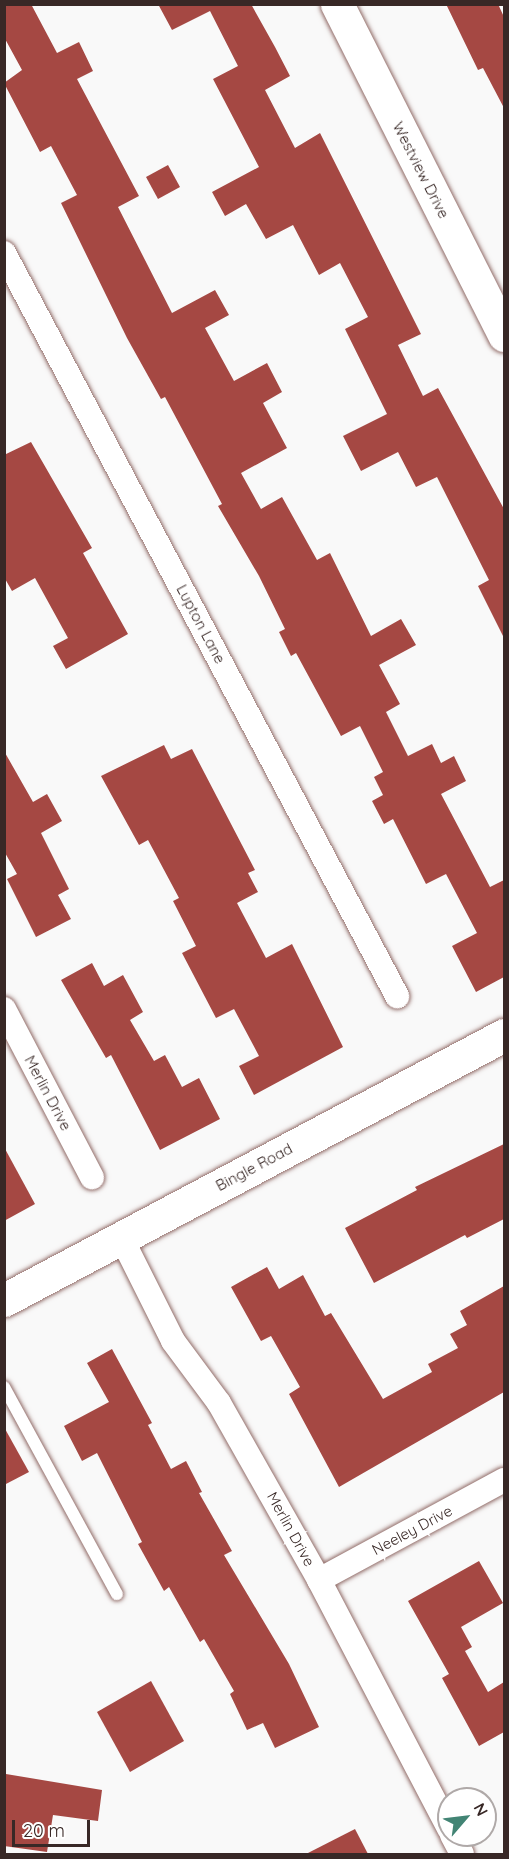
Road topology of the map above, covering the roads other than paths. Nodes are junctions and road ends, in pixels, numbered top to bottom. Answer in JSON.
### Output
{"nodes":[{"id":1,"x":337,"y":4,"type":"edge"},
{"id":2,"x":4,"y":253,"type":"edge"},
{"id":3,"x":504,"y":335,"type":"edge"},
{"id":4,"x":397,"y":996,"type":"dead end"},
{"id":5,"x":4,"y":1009,"type":"edge"},
{"id":6,"x":504,"y":1035,"type":"edge"},
{"id":7,"x":92,"y":1177,"type":"dead end"},
{"id":8,"x":121,"y":1237,"type":"junction"},
{"id":9,"x":4,"y":1300,"type":"edge"},
{"id":10,"x":4,"y":1387,"type":"edge"},
{"id":11,"x":504,"y":1479,"type":"edge"},
{"id":12,"x":319,"y":1580,"type":"junction"},
{"id":13,"x":117,"y":1594,"type":"dead end"},
{"id":14,"x":437,"y":1806,"type":"edge"}],
"edges":[{"from":1,"to":3,"type":"main road","name":"Westview Drive"},
{"from":2,"to":4,"type":"street","name":"Lupton Lane"},
{"from":5,"to":7,"type":"street","name":"Merlin Drive"},
{"from":6,"to":8,"type":"main road","name":"Bingle Road"},
{"from":8,"to":9,"type":"main road","name":"Bingle Road"},
{"from":8,"to":12,"type":"street","name":"Merlin Drive"},
{"from":10,"to":13,"type":"lane"},
{"from":11,"to":12,"type":"street","name":"Neeley Drive"},
{"from":12,"to":14,"type":"street","name":"Merlin Drive"}]}
